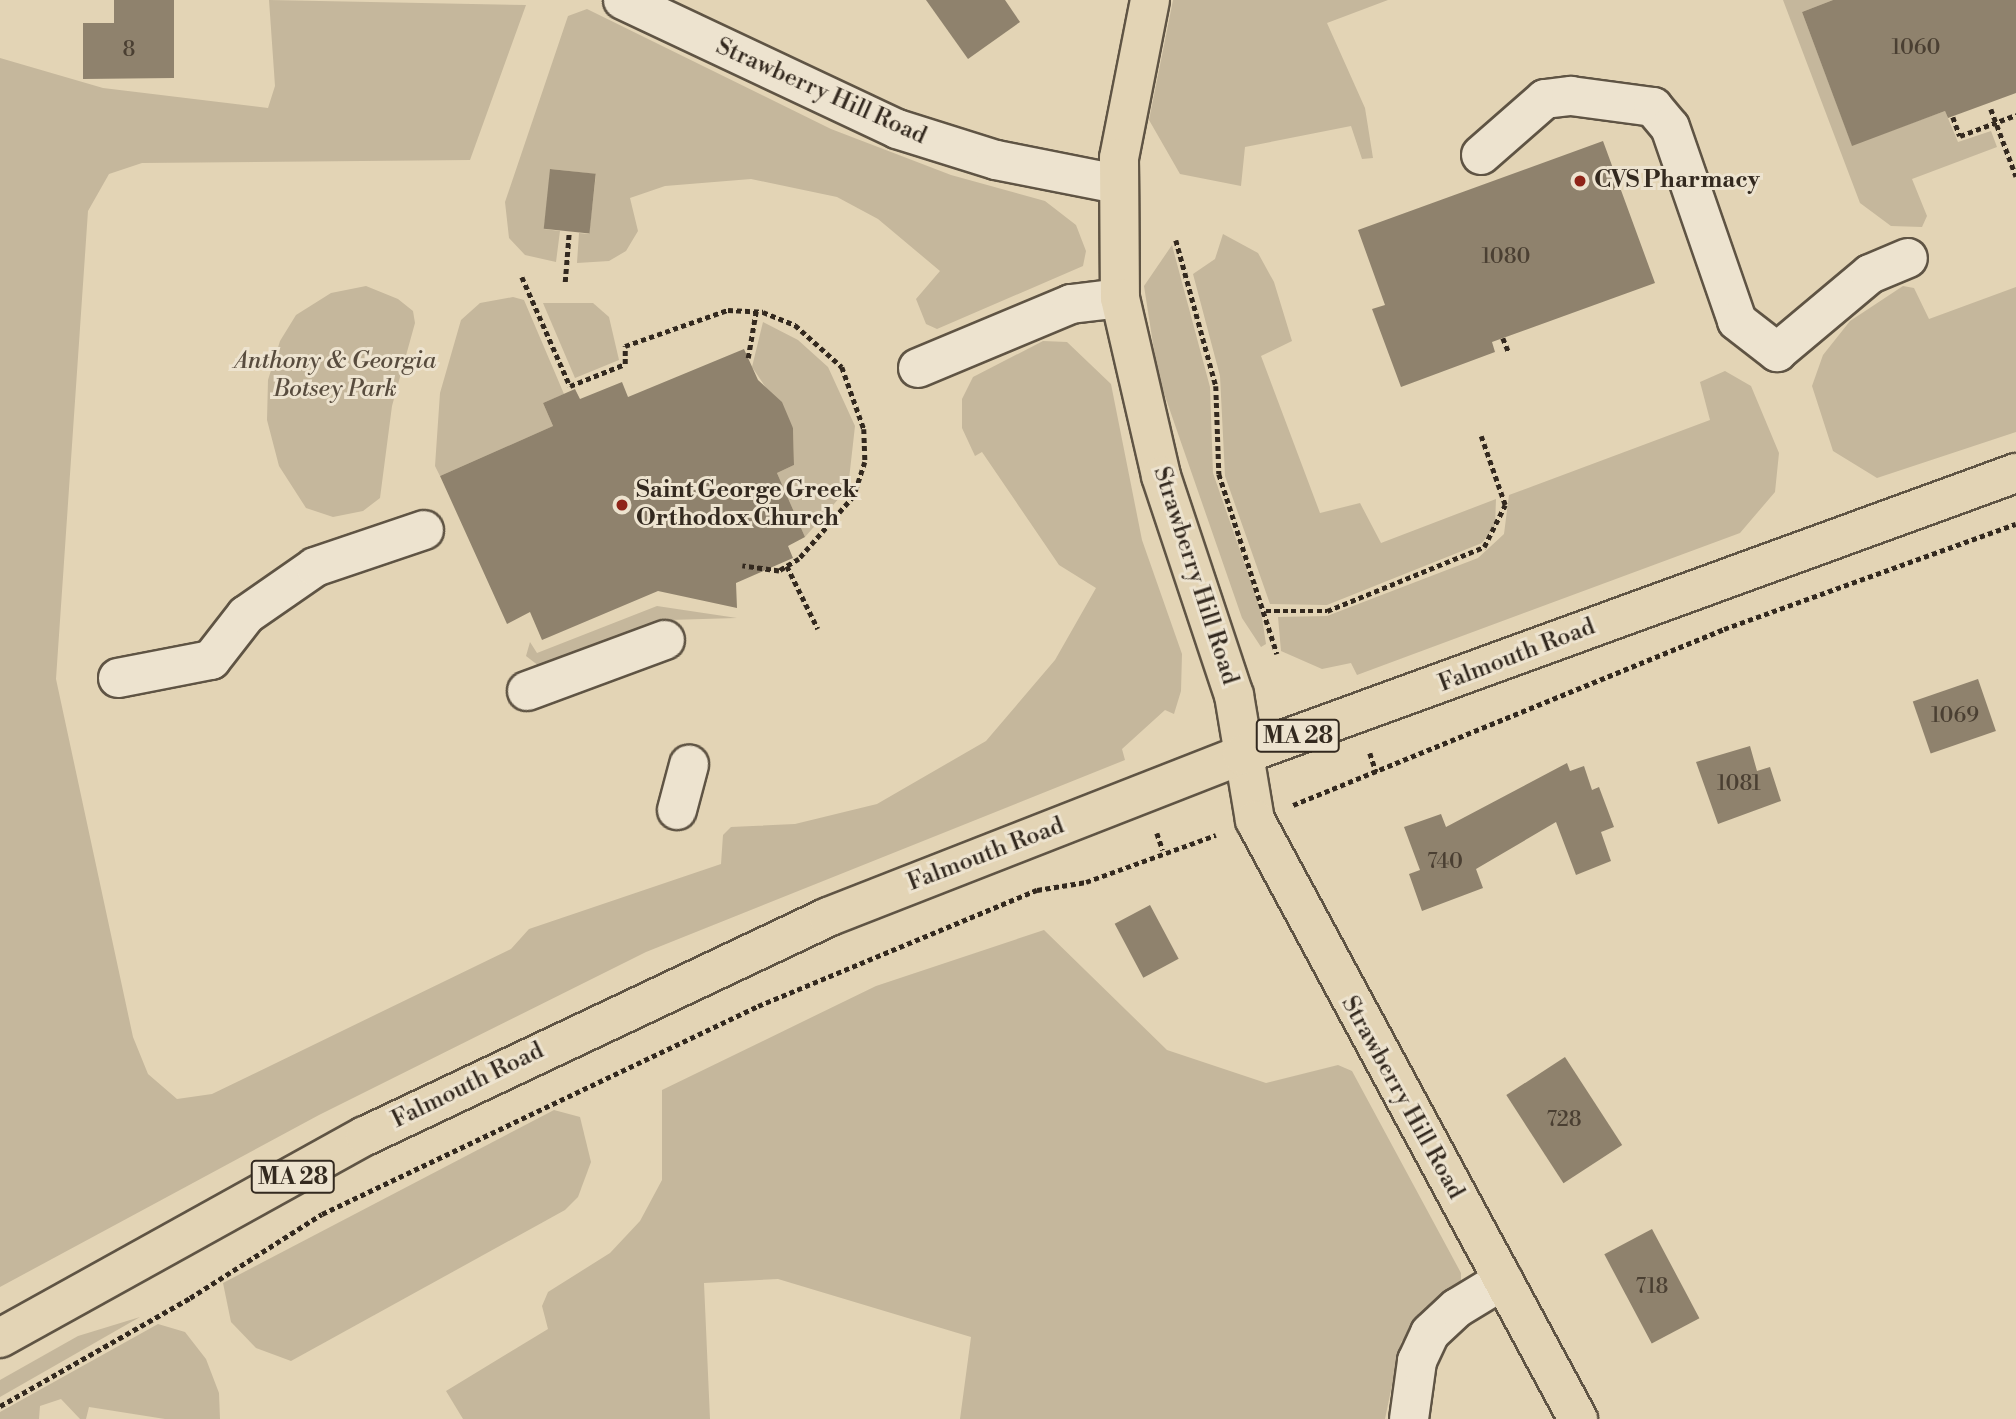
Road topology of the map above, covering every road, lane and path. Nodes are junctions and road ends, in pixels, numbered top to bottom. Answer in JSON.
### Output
{"nodes":[{"id":1,"x":623,"y":0,"type":"edge"},
{"id":2,"x":1150,"y":0,"type":"edge"},
{"id":3,"x":1991,"y":109,"type":"dead end"},
{"id":4,"x":2016,"y":115,"type":"edge"},
{"id":5,"x":1954,"y":117,"type":"dead end"},
{"id":6,"x":1996,"y":123,"type":"junction"},
{"id":7,"x":1481,"y":155,"type":"dead end"},
{"id":8,"x":2016,"y":176,"type":"edge"},
{"id":9,"x":1117,"y":184,"type":"junction"},
{"id":10,"x":569,"y":232,"type":"dead end"},
{"id":11,"x":1176,"y":240,"type":"dead end"},
{"id":12,"x":1908,"y":258,"type":"dead end"},
{"id":13,"x":522,"y":277,"type":"dead end"},
{"id":14,"x":565,"y":282,"type":"dead end"},
{"id":15,"x":1120,"y":298,"type":"junction"},
{"id":16,"x":756,"y":311,"type":"junction"},
{"id":17,"x":1503,"y":338,"type":"dead end"},
{"id":18,"x":1509,"y":353,"type":"dead end"},
{"id":19,"x":748,"y":358,"type":"dead end"},
{"id":20,"x":918,"y":368,"type":"dead end"},
{"id":21,"x":1481,"y":436,"type":"dead end"},
{"id":22,"x":2016,"y":473,"type":"edge"},
{"id":23,"x":2016,"y":524,"type":"edge"},
{"id":24,"x":424,"y":530,"type":"dead end"},
{"id":25,"x":743,"y":566,"type":"dead end"},
{"id":26,"x":787,"y":566,"type":"junction"},
{"id":27,"x":1266,"y":611,"type":"junction"},
{"id":28,"x":818,"y":629,"type":"dead end"},
{"id":29,"x":665,"y":640,"type":"dead end"},
{"id":30,"x":1277,"y":654,"type":"dead end"},
{"id":31,"x":118,"y":678,"type":"dead end"},
{"id":32,"x":527,"y":691,"type":"dead end"},
{"id":33,"x":1242,"y":755,"type":"junction"},
{"id":34,"x":690,"y":765,"type":"dead end"},
{"id":35,"x":1329,"y":791,"type":"dead end"},
{"id":36,"x":677,"y":810,"type":"dead end"},
{"id":37,"x":1193,"y":844,"type":"dead end"},
{"id":38,"x":1503,"y":1280,"type":"junction"},
{"id":39,"x":0,"y":1338,"type":"edge"},
{"id":40,"x":0,"y":1406,"type":"edge"},
{"id":41,"x":1409,"y":1419,"type":"edge"},
{"id":42,"x":1578,"y":1419,"type":"edge"}],
"edges":[{"from":1,"to":9,"type":"street","name":"Strawberry Hill Road"},
{"from":2,"to":9,"type":"main road"},
{"from":3,"to":6,"type":"path"},
{"from":4,"to":6,"type":"path"},
{"from":5,"to":6,"type":"path"},
{"from":6,"to":8,"type":"path"},
{"from":7,"to":12,"type":"street"},
{"from":9,"to":15,"type":"main road","name":"Strawberry Hill Road"},
{"from":10,"to":14,"type":"path"},
{"from":11,"to":27,"type":"path"},
{"from":13,"to":16,"type":"path"},
{"from":15,"to":20,"type":"street"},
{"from":15,"to":33,"type":"main road","name":"Strawberry Hill Road"},
{"from":16,"to":19,"type":"path"},
{"from":16,"to":26,"type":"path"},
{"from":17,"to":18,"type":"path"},
{"from":21,"to":27,"type":"path"},
{"from":22,"to":33,"type":"main road","name":"Falmouth Road","number":"MA 28"},
{"from":23,"to":35,"type":"path"},
{"from":24,"to":31,"type":"street"},
{"from":25,"to":26,"type":"path"},
{"from":26,"to":28,"type":"path"},
{"from":27,"to":30,"type":"path"},
{"from":29,"to":32,"type":"street"},
{"from":33,"to":38,"type":"main road","name":"Strawberry Hill Road"},
{"from":33,"to":39,"type":"main road","name":"Falmouth Road","number":"MA 28"},
{"from":34,"to":36,"type":"street"},
{"from":37,"to":40,"type":"path"},
{"from":38,"to":41,"type":"street"},
{"from":38,"to":42,"type":"main road","name":"Strawberry Hill Road"}]}
